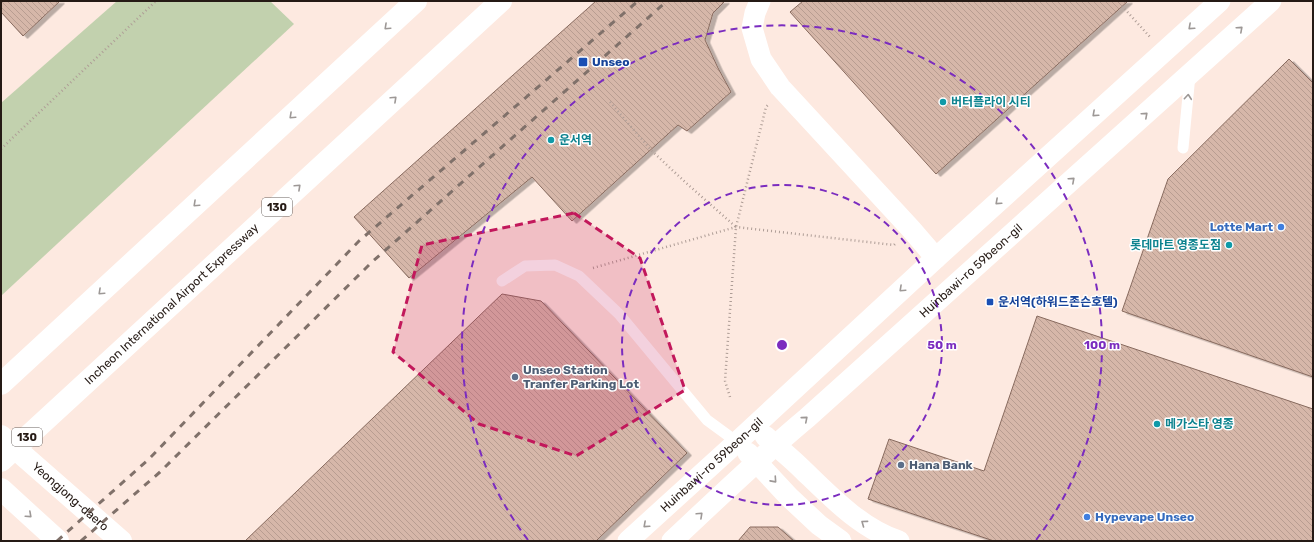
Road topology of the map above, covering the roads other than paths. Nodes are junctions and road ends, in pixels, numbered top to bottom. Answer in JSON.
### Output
{"nodes":[{"id":1,"x":416,"y":1,"type":"edge"},
{"id":2,"x":501,"y":1,"type":"edge"},
{"id":3,"x":760,"y":1,"type":"edge"},
{"id":4,"x":1220,"y":1,"type":"edge"},
{"id":5,"x":1271,"y":1,"type":"edge"},
{"id":6,"x":1190,"y":74,"type":"junction"},
{"id":7,"x":1183,"y":148,"type":"dead end"},
{"id":8,"x":936,"y":258,"type":"junction"},
{"id":9,"x":502,"y":281,"type":"dead end"},
{"id":10,"x":5,"y":381,"type":"edge"},
{"id":11,"x":754,"y":426,"type":"junction"},
{"id":12,"x":1,"y":436,"type":"edge"},
{"id":13,"x":737,"y":442,"type":"junction"},
{"id":14,"x":775,"y":444,"type":"junction"},
{"id":15,"x":1,"y":461,"type":"edge"},
{"id":16,"x":758,"y":462,"type":"junction"},
{"id":17,"x":1,"y":489,"type":"edge"},
{"id":18,"x":58,"y":541,"type":"edge"},
{"id":19,"x":121,"y":541,"type":"edge"},
{"id":20,"x":628,"y":541,"type":"edge"},
{"id":21,"x":672,"y":541,"type":"edge"},
{"id":22,"x":841,"y":541,"type":"edge"},
{"id":23,"x":899,"y":541,"type":"edge"}],
"edges":[{"from":1,"to":10,"type":"main road","one_way":true},
{"from":15,"to":2,"type":"main road","name":"Incheon International Airport Expressway","number":"130","one_way":true},
{"from":3,"to":8,"type":"street"},
{"from":4,"to":8,"type":"street","name":"Huinbawi-ro 59beon-gil","one_way":true},
{"from":6,"to":5,"type":"street","name":"Huinbawi-ro 59beon-gil","one_way":true},
{"from":7,"to":6,"type":"lane","one_way":true},
{"from":14,"to":6,"type":"street","name":"Huinbawi-ro 59beon-gil","one_way":true},
{"from":8,"to":11,"type":"street","name":"Huinbawi-ro 59beon-gil","one_way":true},
{"from":9,"to":13,"type":"lane"},
{"from":11,"to":13,"type":"street","name":"Huinbawi-ro 59beon-gil"},
{"from":11,"to":14,"type":"street"},
{"from":12,"to":19,"type":"main road","name":"Yeongjong-daero"},
{"from":13,"to":16,"type":"street"},
{"from":13,"to":20,"type":"street","name":"Huinbawi-ro 59beon-gil","one_way":true},
{"from":14,"to":16,"type":"street","name":"Huinbawi-ro 59beon-gil"},
{"from":23,"to":14,"type":"street","one_way":true},
{"from":21,"to":16,"type":"street","name":"Huinbawi-ro 59beon-gil","one_way":true},
{"from":16,"to":22,"type":"street","one_way":true},
{"from":17,"to":18,"type":"main road","one_way":true}]}
